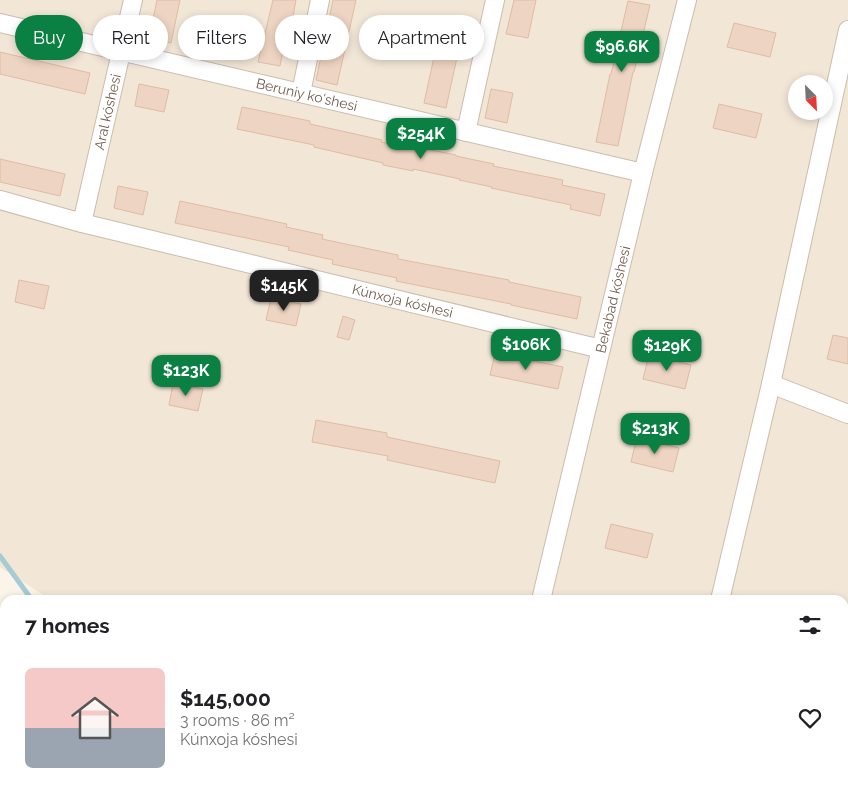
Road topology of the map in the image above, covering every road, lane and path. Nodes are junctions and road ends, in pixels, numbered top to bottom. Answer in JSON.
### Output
{"nodes":[{"id":1,"x":133,"y":0,"type":"edge"},
{"id":2,"x":320,"y":0,"type":"edge"},
{"id":3,"x":495,"y":0,"type":"edge"},
{"id":4,"x":686,"y":0,"type":"edge"},
{"id":5,"x":130,"y":15,"type":"edge"},
{"id":6,"x":0,"y":23,"type":"edge"},
{"id":7,"x":848,"y":30,"type":"edge"},
{"id":8,"x":93,"y":45,"type":"edge"},
{"id":9,"x":120,"y":60,"type":"edge"},
{"id":10,"x":157,"y":60,"type":"edge"},
{"id":11,"x":301,"y":93,"type":"junction"},
{"id":12,"x":466,"y":132,"type":"junction"},
{"id":13,"x":643,"y":173,"type":"junction"},
{"id":14,"x":0,"y":200,"type":"edge"},
{"id":15,"x":82,"y":223,"type":"junction"},
{"id":16,"x":601,"y":349,"type":"junction"},
{"id":17,"x":771,"y":384,"type":"junction"},
{"id":18,"x":848,"y":414,"type":"edge"},
{"id":19,"x":542,"y":595,"type":"edge"},
{"id":20,"x":721,"y":595,"type":"edge"}],
"edges":[{"from":1,"to":5,"type":"street","name":"Aral kóshesi"},
{"from":2,"to":11,"type":"street"},
{"from":3,"to":12,"type":"street"},
{"from":4,"to":13,"type":"street","name":"Bekabad kóshesi"},
{"from":6,"to":8,"type":"street","name":"Beruniy ko'shesi"},
{"from":7,"to":17,"type":"street"},
{"from":9,"to":15,"type":"street","name":"Aral kóshesi"},
{"from":10,"to":11,"type":"street","name":"Beruniy ko'shesi"},
{"from":11,"to":12,"type":"street","name":"Beruniy ko'shesi"},
{"from":12,"to":13,"type":"street","name":"Beruniy ko'shesi"},
{"from":13,"to":16,"type":"street","name":"Bekabad kóshesi"},
{"from":14,"to":15,"type":"street","name":"Kúnxoja kóshesi"},
{"from":15,"to":16,"type":"street","name":"Kúnxoja kóshesi"},
{"from":16,"to":19,"type":"street","name":"Bekabad kóshesi"},
{"from":17,"to":18,"type":"street"},
{"from":17,"to":20,"type":"street"}]}
